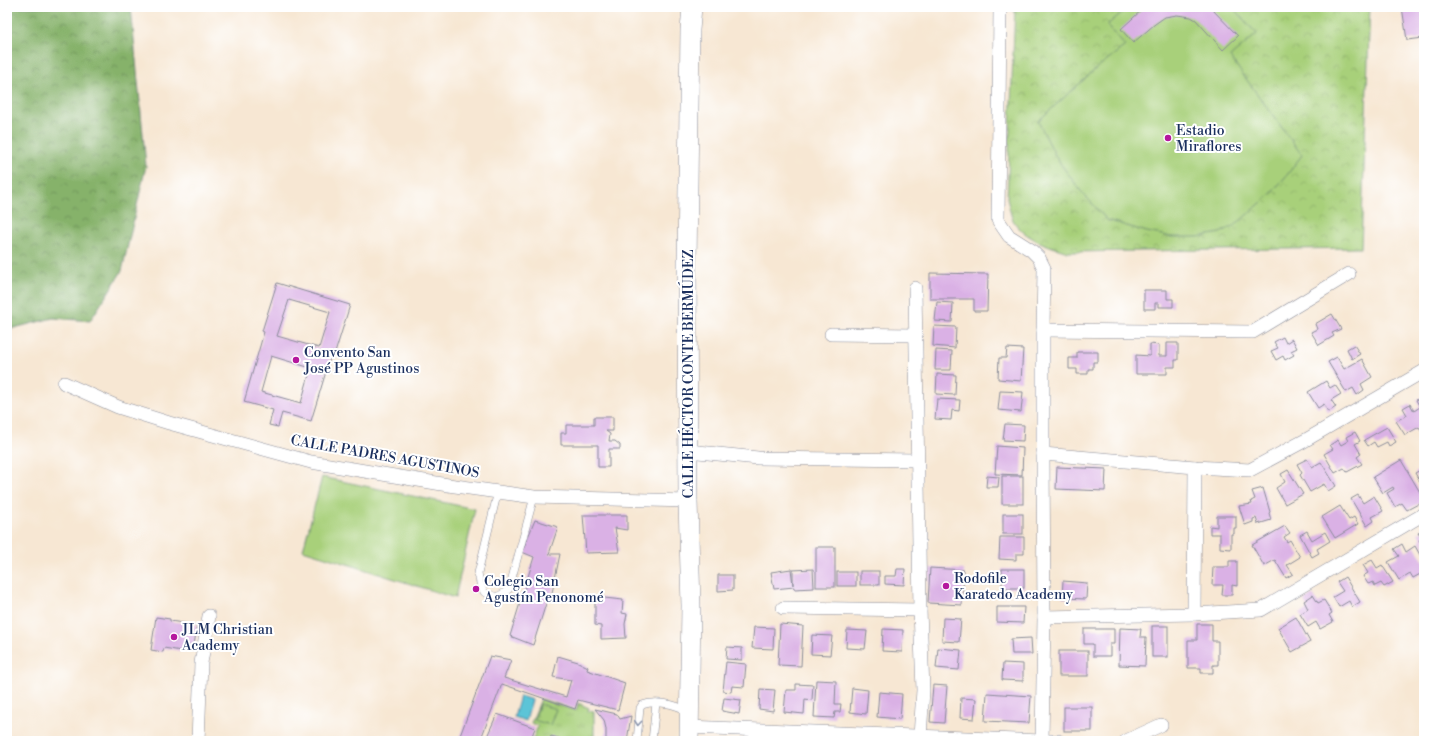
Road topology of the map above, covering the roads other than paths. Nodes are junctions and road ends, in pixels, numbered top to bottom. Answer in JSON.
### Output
{"nodes":[{"id":1,"x":692,"y":7,"type":"edge"},
{"id":2,"x":1000,"y":7,"type":"edge"},
{"id":3,"x":1349,"y":274,"type":"dead end"},
{"id":4,"x":915,"y":288,"type":"dead end"},
{"id":5,"x":1043,"y":330,"type":"junction"},
{"id":6,"x":831,"y":334,"type":"dead end"},
{"id":7,"x":916,"y":334,"type":"junction"},
{"id":8,"x":1424,"y":371,"type":"edge"},
{"id":9,"x":64,"y":383,"type":"dead end"},
{"id":10,"x":688,"y":451,"type":"junction"},
{"id":11,"x":1043,"y":454,"type":"junction"},
{"id":12,"x":917,"y":460,"type":"junction"},
{"id":13,"x":1195,"y":467,"type":"junction"},
{"id":14,"x":498,"y":492,"type":"junction"},
{"id":15,"x":534,"y":497,"type":"junction"},
{"id":16,"x":688,"y":500,"type":"junction"},
{"id":17,"x":1424,"y":514,"type":"edge"},
{"id":18,"x":783,"y":608,"type":"dead end"},
{"id":19,"x":920,"y":610,"type":"junction"},
{"id":20,"x":1194,"y":614,"type":"junction"},
{"id":21,"x":209,"y":616,"type":"dead end"},
{"id":22,"x":1044,"y":617,"type":"junction"},
{"id":23,"x":656,"y":703,"type":"junction"},
{"id":24,"x":1161,"y":725,"type":"dead end"},
{"id":25,"x":688,"y":726,"type":"edge"},
{"id":26,"x":920,"y":737,"type":"junction"},
{"id":27,"x":198,"y":741,"type":"edge"},
{"id":28,"x":637,"y":741,"type":"edge"},
{"id":29,"x":652,"y":741,"type":"edge"},
{"id":30,"x":1042,"y":741,"type":"edge"},
{"id":31,"x":1058,"y":741,"type":"edge"},
{"id":32,"x":1126,"y":741,"type":"edge"}],
"edges":[{"from":1,"to":10,"type":"street","name":"CALLE HÉCTOR CONTE BERMÚDEZ"},
{"from":2,"to":5,"type":"street"},
{"from":3,"to":5,"type":"street"},
{"from":4,"to":7,"type":"street"},
{"from":5,"to":11,"type":"street"},
{"from":6,"to":7,"type":"street"},
{"from":7,"to":12,"type":"street"},
{"from":8,"to":13,"type":"street"},
{"from":9,"to":14,"type":"street","name":"CALLE PADRES AGUSTINOS"},
{"from":10,"to":12,"type":"street"},
{"from":10,"to":16,"type":"street","name":"CALLE HÉCTOR CONTE BERMÚDEZ"},
{"from":11,"to":13,"type":"street"},
{"from":11,"to":22,"type":"street"},
{"from":12,"to":19,"type":"street"},
{"from":13,"to":20,"type":"street"},
{"from":14,"to":15,"type":"street","name":"CALLE PADRES AGUSTINOS"},
{"from":14,"to":15,"type":"lane"},
{"from":15,"to":16,"type":"street","name":"CALLE PADRES AGUSTINOS"},
{"from":16,"to":25,"type":"street","name":"CALLE HÉCTOR CONTE BERMÚDEZ"},
{"from":17,"to":20,"type":"street"},
{"from":18,"to":19,"type":"street"},
{"from":19,"to":26,"type":"street"},
{"from":20,"to":22,"type":"street"},
{"from":21,"to":27,"type":"street"},
{"from":22,"to":30,"type":"street"},
{"from":23,"to":25,"type":"lane"},
{"from":23,"to":28,"type":"lane","one_way":true},
{"from":23,"to":29,"type":"lane"},
{"from":24,"to":32,"type":"street"},
{"from":25,"to":26,"type":"street"},
{"from":26,"to":30,"type":"street"},
{"from":30,"to":31,"type":"street"}]}
